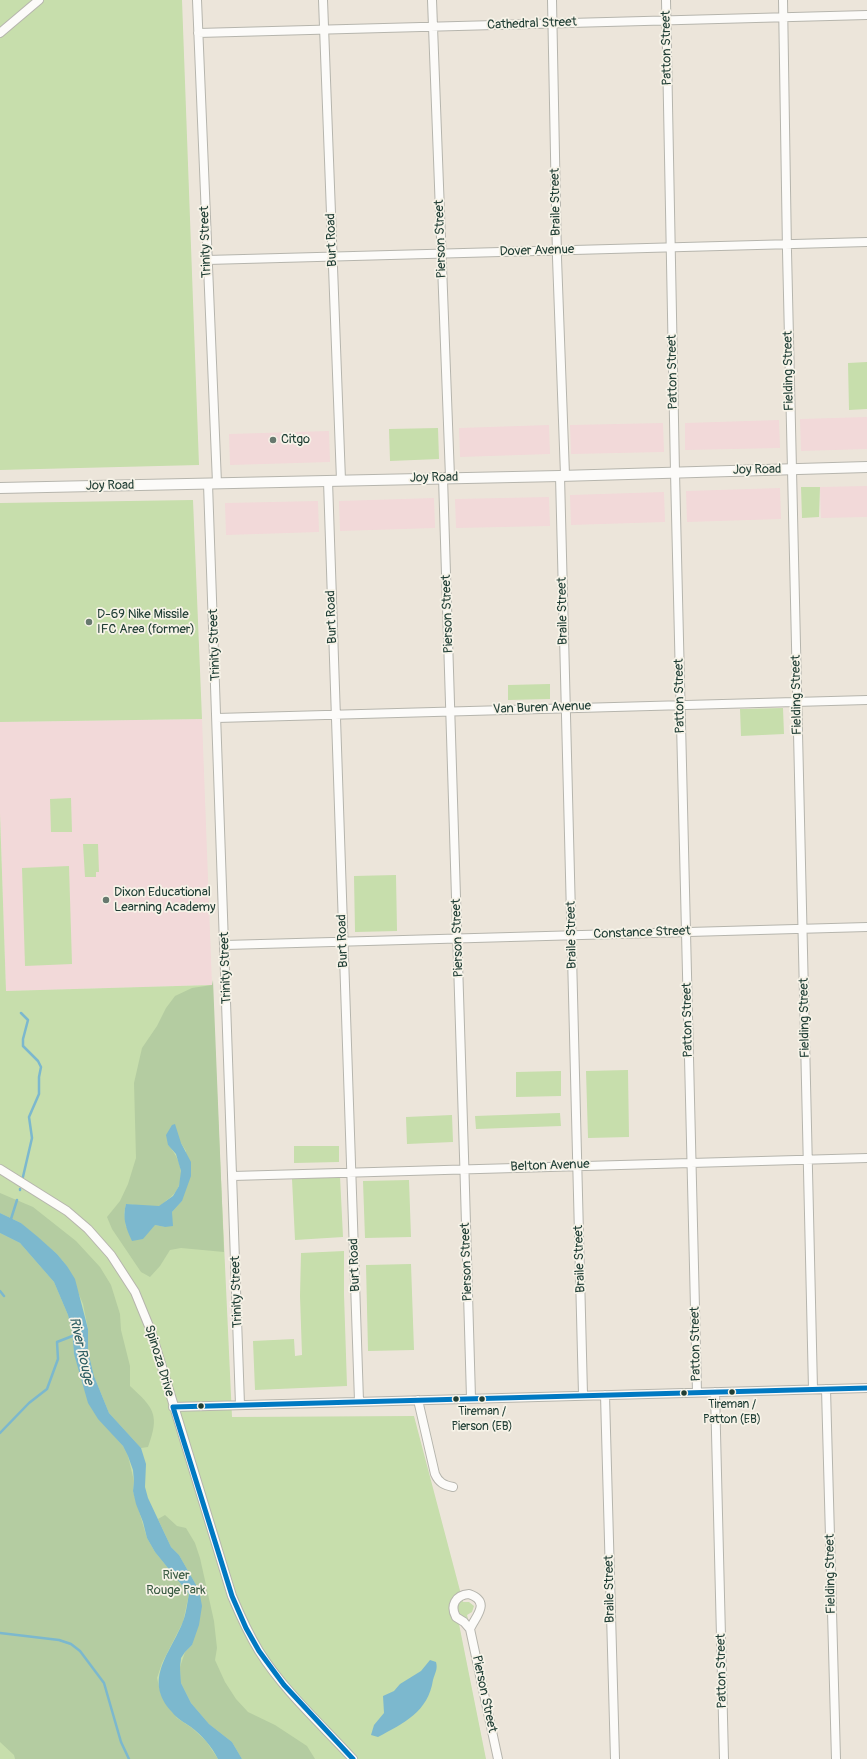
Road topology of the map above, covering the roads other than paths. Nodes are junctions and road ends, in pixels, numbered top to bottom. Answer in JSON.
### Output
{"nodes":[{"id":1,"x":39,"y":0,"type":"edge"},
{"id":2,"x":197,"y":0,"type":"edge"},
{"id":3,"x":323,"y":0,"type":"edge"},
{"id":4,"x":432,"y":0,"type":"edge"},
{"id":5,"x":552,"y":0,"type":"edge"},
{"id":6,"x":666,"y":0,"type":"edge"},
{"id":7,"x":783,"y":0,"type":"edge"},
{"id":8,"x":867,"y":15,"type":"edge"},
{"id":9,"x":783,"y":18,"type":"junction"},
{"id":10,"x":667,"y":20,"type":"junction"},
{"id":11,"x":552,"y":24,"type":"junction"},
{"id":12,"x":433,"y":27,"type":"junction"},
{"id":13,"x":324,"y":30,"type":"junction"},
{"id":14,"x":0,"y":33,"type":"edge"},
{"id":15,"x":198,"y":33,"type":"junction"},
{"id":16,"x":867,"y":242,"type":"edge"},
{"id":17,"x":787,"y":245,"type":"junction"},
{"id":18,"x":670,"y":248,"type":"junction"},
{"id":19,"x":557,"y":251,"type":"junction"},
{"id":20,"x":441,"y":254,"type":"junction"},
{"id":21,"x":332,"y":257,"type":"junction"},
{"id":22,"x":206,"y":260,"type":"junction"},
{"id":23,"x":867,"y":467,"type":"edge"},
{"id":24,"x":791,"y":469,"type":"junction"},
{"id":25,"x":674,"y":472,"type":"junction"},
{"id":26,"x":562,"y":476,"type":"junction"},
{"id":27,"x":447,"y":477,"type":"junction"},
{"id":28,"x":342,"y":480,"type":"junction"},
{"id":29,"x":328,"y":481,"type":"junction"},
{"id":30,"x":212,"y":483,"type":"junction"},
{"id":31,"x":0,"y":488,"type":"edge"},
{"id":32,"x":867,"y":700,"type":"edge"},
{"id":33,"x":797,"y":702,"type":"junction"},
{"id":34,"x":680,"y":705,"type":"junction"},
{"id":35,"x":565,"y":707,"type":"junction"},
{"id":36,"x":451,"y":711,"type":"junction"},
{"id":37,"x":335,"y":715,"type":"junction"},
{"id":38,"x":217,"y":718,"type":"junction"},
{"id":39,"x":867,"y":927,"type":"edge"},
{"id":40,"x":803,"y":929,"type":"junction"},
{"id":41,"x":686,"y":932,"type":"junction"},
{"id":42,"x":573,"y":935,"type":"junction"},
{"id":43,"x":459,"y":939,"type":"junction"},
{"id":44,"x":343,"y":941,"type":"junction"},
{"id":45,"x":225,"y":945,"type":"junction"},
{"id":46,"x":867,"y":1158,"type":"edge"},
{"id":47,"x":809,"y":1159,"type":"junction"},
{"id":48,"x":692,"y":1162,"type":"junction"},
{"id":49,"x":577,"y":1165,"type":"junction"},
{"id":50,"x":0,"y":1169,"type":"edge"},
{"id":51,"x":464,"y":1169,"type":"junction"},
{"id":52,"x":351,"y":1172,"type":"junction"},
{"id":53,"x":233,"y":1176,"type":"junction"},
{"id":54,"x":867,"y":1388,"type":"edge"},
{"id":55,"x":813,"y":1389,"type":"junction"},
{"id":56,"x":826,"y":1389,"type":"junction"},
{"id":57,"x":697,"y":1392,"type":"junction"},
{"id":58,"x":715,"y":1392,"type":"junction"},
{"id":59,"x":583,"y":1394,"type":"junction"},
{"id":60,"x":605,"y":1395,"type":"junction"},
{"id":61,"x":471,"y":1398,"type":"junction"},
{"id":62,"x":418,"y":1400,"type":"junction"},
{"id":63,"x":359,"y":1401,"type":"junction"},
{"id":64,"x":240,"y":1405,"type":"junction"},
{"id":65,"x":173,"y":1407,"type":"junction"},
{"id":66,"x":453,"y":1487,"type":"dead end"},
{"id":67,"x":470,"y":1629,"type":"dead end"},
{"id":68,"x":353,"y":1759,"type":"edge"},
{"id":69,"x":498,"y":1759,"type":"edge"},
{"id":70,"x":615,"y":1759,"type":"edge"},
{"id":71,"x":724,"y":1759,"type":"edge"},
{"id":72,"x":836,"y":1759,"type":"edge"}],
"edges":[{"from":1,"to":14,"type":"street"},
{"from":2,"to":15,"type":"street","name":"Trinity Street"},
{"from":3,"to":13,"type":"street","name":"Burt Road"},
{"from":4,"to":12,"type":"street","name":"Pierson Street"},
{"from":5,"to":11,"type":"street","name":"Braile Street"},
{"from":6,"to":10,"type":"street","name":"Patton Street"},
{"from":7,"to":9,"type":"street","name":"Fielding Street"},
{"from":8,"to":9,"type":"street","name":"Cathedral Street"},
{"from":9,"to":10,"type":"street","name":"Cathedral Street"},
{"from":9,"to":17,"type":"street","name":"Fielding Street"},
{"from":10,"to":11,"type":"street","name":"Cathedral Street"},
{"from":10,"to":18,"type":"street","name":"Patton Street"},
{"from":11,"to":12,"type":"street","name":"Cathedral Street"},
{"from":11,"to":19,"type":"street","name":"Braile Street"},
{"from":12,"to":13,"type":"street","name":"Cathedral Street"},
{"from":12,"to":20,"type":"street","name":"Pierson Street"},
{"from":13,"to":15,"type":"street","name":"Cathedral Street"},
{"from":13,"to":21,"type":"street","name":"Burt Road"},
{"from":15,"to":22,"type":"street","name":"Trinity Street"},
{"from":16,"to":17,"type":"street","name":"Dover Avenue"},
{"from":17,"to":18,"type":"street","name":"Dover Avenue"},
{"from":17,"to":24,"type":"street","name":"Fielding Street"},
{"from":18,"to":19,"type":"street","name":"Dover Avenue"},
{"from":18,"to":25,"type":"street","name":"Patton Street"},
{"from":19,"to":20,"type":"street","name":"Dover Avenue"},
{"from":19,"to":26,"type":"street","name":"Braile Street"},
{"from":20,"to":21,"type":"street","name":"Dover Avenue"},
{"from":20,"to":27,"type":"street","name":"Pierson Street"},
{"from":21,"to":22,"type":"street","name":"Dover Avenue"},
{"from":21,"to":28,"type":"street","name":"Burt Road"},
{"from":22,"to":30,"type":"street","name":"Trinity Street"},
{"from":23,"to":24,"type":"main road","name":"Joy Road"},
{"from":24,"to":25,"type":"main road","name":"Joy Road"},
{"from":24,"to":33,"type":"street","name":"Fielding Street"},
{"from":25,"to":26,"type":"main road","name":"Joy Road"},
{"from":25,"to":34,"type":"street","name":"Patton Street"},
{"from":26,"to":27,"type":"main road","name":"Joy Road"},
{"from":26,"to":35,"type":"street","name":"Braile Street"},
{"from":27,"to":28,"type":"main road","name":"Joy Road"},
{"from":27,"to":36,"type":"street","name":"Pierson Street"},
{"from":28,"to":29,"type":"main road","name":"Joy Road"},
{"from":29,"to":30,"type":"main road","name":"Joy Road"},
{"from":29,"to":37,"type":"street","name":"Burt Road"},
{"from":30,"to":31,"type":"main road","name":"Joy Road"},
{"from":30,"to":38,"type":"street","name":"Trinity Street"},
{"from":32,"to":33,"type":"street","name":"Van Buren Avenue"},
{"from":33,"to":34,"type":"street","name":"Van Buren Avenue"},
{"from":33,"to":40,"type":"street","name":"Fielding Street"},
{"from":34,"to":35,"type":"street","name":"Van Buren Avenue"},
{"from":34,"to":41,"type":"street","name":"Patton Street"},
{"from":35,"to":36,"type":"street","name":"Van Buren Avenue"},
{"from":35,"to":42,"type":"street","name":"Braile Street"},
{"from":36,"to":37,"type":"street","name":"Van Buren Avenue"},
{"from":36,"to":43,"type":"street","name":"Pierson Street"},
{"from":37,"to":38,"type":"street","name":"Van Buren Avenue"},
{"from":37,"to":44,"type":"street","name":"Burt Road"},
{"from":38,"to":45,"type":"street","name":"Trinity Street"},
{"from":39,"to":40,"type":"street","name":"Constance Street"},
{"from":40,"to":41,"type":"street","name":"Constance Street"},
{"from":40,"to":47,"type":"street","name":"Fielding Street"},
{"from":41,"to":42,"type":"street","name":"Constance Street"},
{"from":41,"to":48,"type":"street","name":"Patton Street"},
{"from":42,"to":43,"type":"street","name":"Constance Street"},
{"from":42,"to":49,"type":"street","name":"Braile Street"},
{"from":43,"to":44,"type":"street","name":"Constance Street"},
{"from":43,"to":51,"type":"street","name":"Pierson Street"},
{"from":44,"to":45,"type":"street","name":"Constance Street"},
{"from":44,"to":52,"type":"street","name":"Burt Road"},
{"from":45,"to":53,"type":"street","name":"Trinity Street"},
{"from":46,"to":47,"type":"street","name":"Belton Avenue"},
{"from":47,"to":48,"type":"street","name":"Belton Avenue"},
{"from":47,"to":55,"type":"street","name":"Fielding Street"},
{"from":48,"to":49,"type":"street","name":"Belton Avenue"},
{"from":48,"to":57,"type":"street","name":"Patton Street"},
{"from":49,"to":51,"type":"street","name":"Belton Avenue"},
{"from":49,"to":59,"type":"street","name":"Braile Street"},
{"from":50,"to":65,"type":"street","name":"Spinoza Drive"},
{"from":51,"to":52,"type":"street","name":"Belton Avenue"},
{"from":51,"to":61,"type":"street","name":"Pierson Street"},
{"from":52,"to":53,"type":"street","name":"Belton Avenue"},
{"from":52,"to":63,"type":"street","name":"Burt Road"},
{"from":53,"to":64,"type":"street","name":"Trinity Street"},
{"from":54,"to":56,"type":"street"},
{"from":55,"to":56,"type":"street"},
{"from":55,"to":58,"type":"street"},
{"from":56,"to":72,"type":"street","name":"Fielding Street"},
{"from":57,"to":58,"type":"street"},
{"from":57,"to":60,"type":"street"},
{"from":58,"to":71,"type":"street","name":"Patton Street"},
{"from":59,"to":60,"type":"street"},
{"from":59,"to":61,"type":"street"},
{"from":60,"to":70,"type":"street","name":"Braile Street"},
{"from":61,"to":62,"type":"street"},
{"from":62,"to":63,"type":"street"},
{"from":62,"to":66,"type":"street"},
{"from":63,"to":64,"type":"street"},
{"from":64,"to":65,"type":"street"},
{"from":65,"to":68,"type":"street","name":"Spinoza Drive"},
{"from":67,"to":69,"type":"street","name":"Pierson Street"}]}
